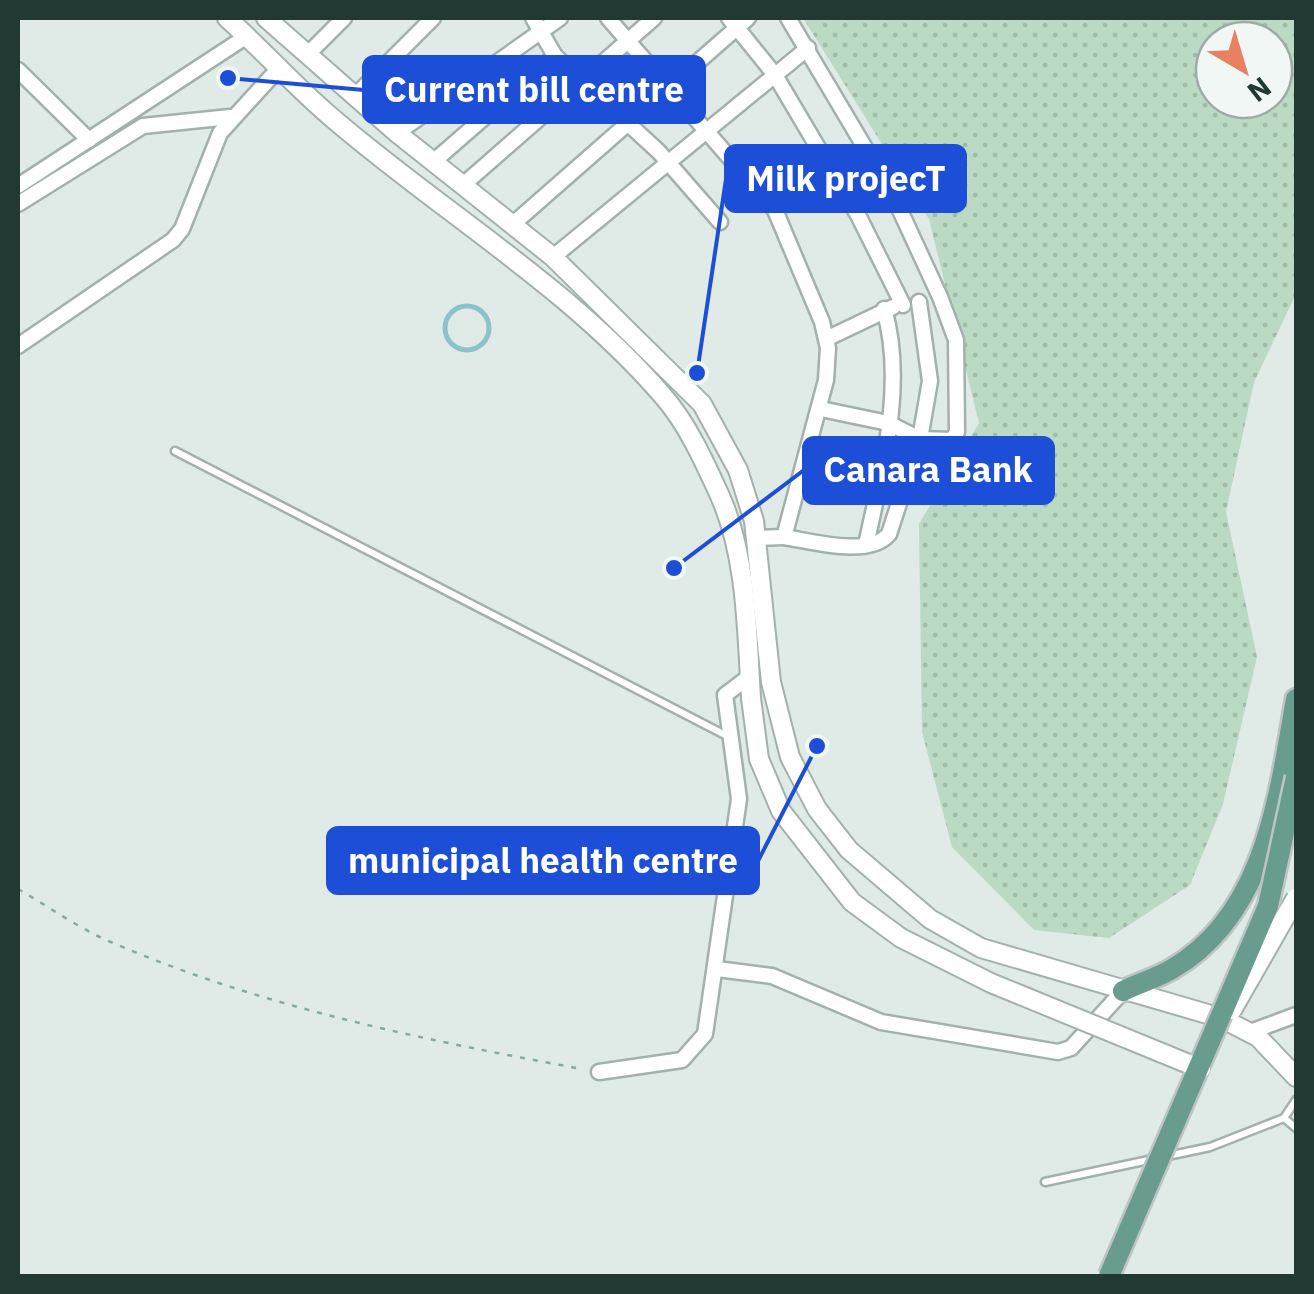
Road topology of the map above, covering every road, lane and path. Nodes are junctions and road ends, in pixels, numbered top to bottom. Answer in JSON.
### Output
{"nodes":[{"id":1,"x":226,"y":18,"type":"edge"},
{"id":2,"x":266,"y":18,"type":"edge"},
{"id":3,"x":344,"y":18,"type":"edge"},
{"id":4,"x":434,"y":18,"type":"edge"},
{"id":5,"x":560,"y":18,"type":"edge"},
{"id":6,"x":608,"y":18,"type":"edge"},
{"id":7,"x":654,"y":18,"type":"edge"},
{"id":8,"x":788,"y":18,"type":"edge"},
{"id":9,"x":738,"y":21,"type":"edge"},
{"id":10,"x":538,"y":24,"type":"edge"},
{"id":11,"x":247,"y":36,"type":"junction"},
{"id":12,"x":629,"y":40,"type":"junction"},
{"id":13,"x":808,"y":48,"type":"junction"},
{"id":14,"x":308,"y":54,"type":"junction"},
{"id":15,"x":555,"y":56,"type":"junction"},
{"id":16,"x":280,"y":67,"type":"junction"},
{"id":17,"x":18,"y":70,"type":"edge"},
{"id":18,"x":776,"y":74,"type":"junction"},
{"id":19,"x":582,"y":83,"type":"junction"},
{"id":20,"x":670,"y":84,"type":"junction"},
{"id":21,"x":354,"y":97,"type":"junction"},
{"id":22,"x":230,"y":117,"type":"junction"},
{"id":23,"x":628,"y":124,"type":"junction"},
{"id":24,"x":708,"y":131,"type":"junction"},
{"id":25,"x":396,"y":133,"type":"junction"},
{"id":26,"x":89,"y":140,"type":"junction"},
{"id":27,"x":668,"y":161,"type":"junction"},
{"id":28,"x":434,"y":162,"type":"junction"},
{"id":29,"x":835,"y":174,"type":"junction"},
{"id":30,"x":462,"y":185,"type":"junction"},
{"id":31,"x":18,"y":186,"type":"edge"},
{"id":32,"x":18,"y":204,"type":"edge"},
{"id":33,"x":775,"y":210,"type":"junction"},
{"id":34,"x":720,"y":222,"type":"dead end"},
{"id":35,"x":513,"y":224,"type":"junction"},
{"id":36,"x":553,"y":257,"type":"junction"},
{"id":37,"x":940,"y":297,"type":"junction"},
{"id":38,"x":911,"y":303,"type":"junction"},
{"id":39,"x":884,"y":309,"type":"junction"},
{"id":40,"x":826,"y":339,"type":"junction"},
{"id":41,"x":18,"y":346,"type":"edge"},
{"id":42,"x":821,"y":409,"type":"junction"},
{"id":43,"x":888,"y":423,"type":"junction"},
{"id":44,"x":920,"y":439,"type":"junction"},
{"id":45,"x":175,"y":452,"type":"dead end"},
{"id":46,"x":784,"y":537,"type":"junction"},
{"id":47,"x":756,"y":538,"type":"junction"},
{"id":48,"x":866,"y":545,"type":"junction"},
{"id":49,"x":750,"y":676,"type":"junction"},
{"id":50,"x":1296,"y":700,"type":"edge"},
{"id":51,"x":728,"y":737,"type":"junction"},
{"id":52,"x":1296,"y":777,"type":"edge"},
{"id":53,"x":1296,"y":846,"type":"edge"},
{"id":54,"x":1258,"y":865,"type":"junction"},
{"id":55,"x":18,"y":888,"type":"edge"},
{"id":56,"x":1296,"y":898,"type":"edge"},
{"id":57,"x":717,"y":969,"type":"junction"},
{"id":58,"x":1123,"y":990,"type":"junction"},
{"id":59,"x":1296,"y":1016,"type":"edge"},
{"id":60,"x":1250,"y":1032,"type":"junction"},
{"id":61,"x":1203,"y":1065,"type":"junction"},
{"id":62,"x":599,"y":1072,"type":"joint"},
{"id":63,"x":1296,"y":1077,"type":"edge"},
{"id":64,"x":1296,"y":1100,"type":"edge"},
{"id":65,"x":1284,"y":1118,"type":"junction"},
{"id":66,"x":1296,"y":1128,"type":"edge"},
{"id":67,"x":1045,"y":1182,"type":"dead end"},
{"id":68,"x":1109,"y":1276,"type":"edge"}],
"edges":[{"from":1,"to":11,"type":"street"},
{"from":2,"to":14,"type":"street"},
{"from":3,"to":14,"type":"street"},
{"from":4,"to":21,"type":"street"},
{"from":5,"to":10,"type":"street"},
{"from":6,"to":12,"type":"street"},
{"from":7,"to":12,"type":"street"},
{"from":8,"to":13,"type":"street"},
{"from":9,"to":18,"type":"street"},
{"from":9,"to":20,"type":"street"},
{"from":10,"to":15,"type":"street"},
{"from":10,"to":25,"type":"street"},
{"from":11,"to":16,"type":"street"},
{"from":11,"to":26,"type":"street"},
{"from":12,"to":19,"type":"street"},
{"from":12,"to":20,"type":"street"},
{"from":13,"to":18,"type":"street"},
{"from":13,"to":37,"type":"street"},
{"from":14,"to":21,"type":"street"},
{"from":15,"to":19,"type":"street"},
{"from":15,"to":28,"type":"street"},
{"from":16,"to":22,"type":"street"},
{"from":16,"to":49,"type":"street"},
{"from":17,"to":26,"type":"street"},
{"from":18,"to":24,"type":"street"},
{"from":18,"to":29,"type":"street"},
{"from":19,"to":23,"type":"street"},
{"from":19,"to":30,"type":"street"},
{"from":20,"to":23,"type":"street"},
{"from":20,"to":24,"type":"street"},
{"from":21,"to":25,"type":"street"},
{"from":22,"to":32,"type":"street"},
{"from":22,"to":41,"type":"street"},
{"from":23,"to":27,"type":"street"},
{"from":23,"to":35,"type":"street"},
{"from":24,"to":27,"type":"street"},
{"from":24,"to":33,"type":"street"},
{"from":25,"to":28,"type":"street"},
{"from":26,"to":31,"type":"street"},
{"from":27,"to":34,"type":"street"},
{"from":27,"to":36,"type":"street"},
{"from":28,"to":30,"type":"street"},
{"from":29,"to":33,"type":"street"},
{"from":29,"to":38,"type":"street"},
{"from":30,"to":35,"type":"street"},
{"from":33,"to":40,"type":"street"},
{"from":35,"to":36,"type":"street"},
{"from":36,"to":47,"type":"street"},
{"from":37,"to":38,"type":"street"},
{"from":37,"to":44,"type":"street"},
{"from":38,"to":39,"type":"street"},
{"from":38,"to":44,"type":"street"},
{"from":39,"to":40,"type":"street"},
{"from":39,"to":43,"type":"street"},
{"from":40,"to":42,"type":"street"},
{"from":42,"to":43,"type":"street"},
{"from":42,"to":46,"type":"street"},
{"from":43,"to":44,"type":"street"},
{"from":43,"to":48,"type":"street"},
{"from":44,"to":48,"type":"street"},
{"from":45,"to":51,"type":"lane"},
{"from":46,"to":47,"type":"street"},
{"from":46,"to":48,"type":"street"},
{"from":47,"to":58,"type":"street"},
{"from":49,"to":51,"type":"street"},
{"from":49,"to":61,"type":"street","bridge":true},
{"from":50,"to":54,"type":"main road"},
{"from":51,"to":57,"type":"street"},
{"from":52,"to":61,"type":"main road","bridge":true},
{"from":53,"to":54,"type":"main road"},
{"from":54,"to":58,"type":"main road"},
{"from":55,"to":62,"type":"path"},
{"from":56,"to":61,"type":"street","bridge":true},
{"from":57,"to":58,"type":"street"},
{"from":57,"to":62,"type":"street"},
{"from":58,"to":60,"type":"street"},
{"from":59,"to":60,"type":"street"},
{"from":60,"to":63,"type":"street"},
{"from":61,"to":68,"type":"main road","bridge":true},
{"from":64,"to":65,"type":"lane"},
{"from":65,"to":66,"type":"lane"},
{"from":65,"to":67,"type":"lane"}]}
